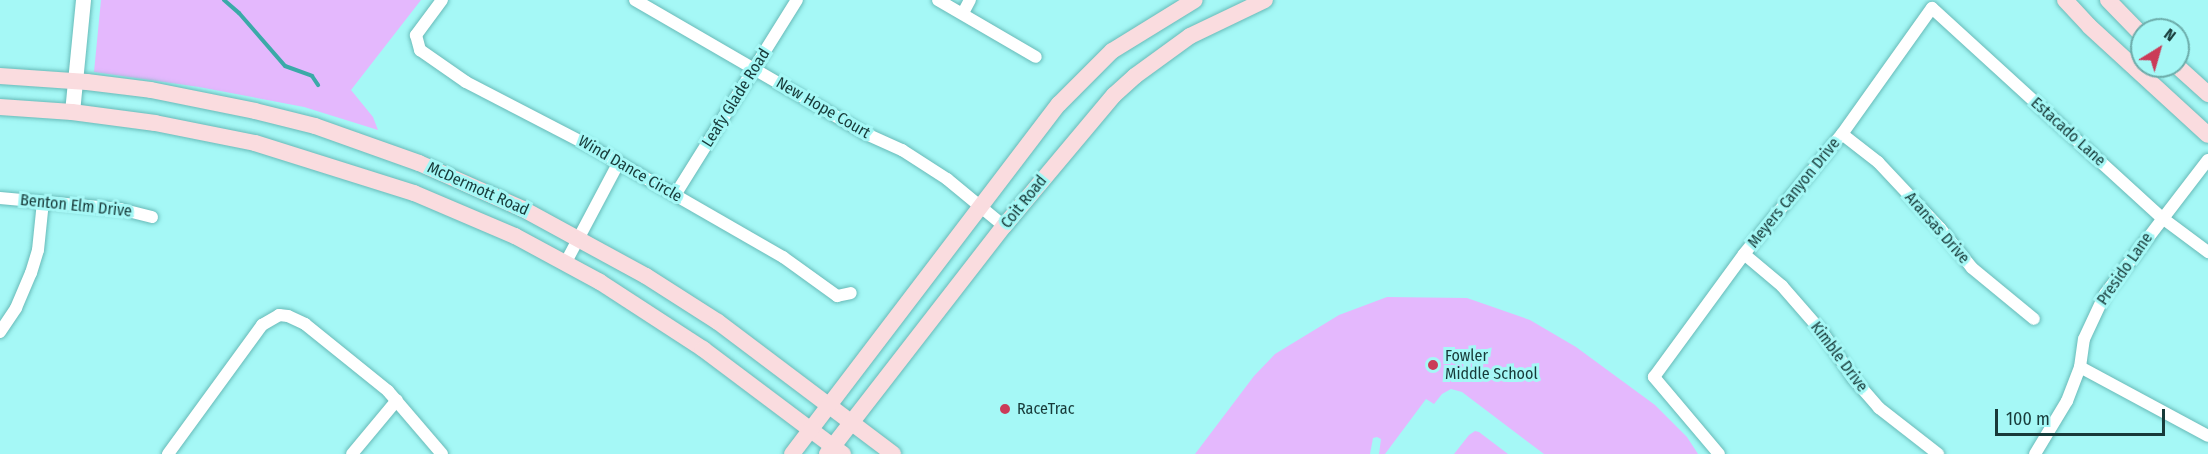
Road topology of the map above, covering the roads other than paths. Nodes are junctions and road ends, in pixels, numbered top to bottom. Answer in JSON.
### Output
{"nodes":[{"id":1,"x":83,"y":0,"type":"edge"},
{"id":2,"x":442,"y":0,"type":"edge"},
{"id":3,"x":635,"y":0,"type":"edge"},
{"id":4,"x":797,"y":0,"type":"edge"},
{"id":5,"x":938,"y":0,"type":"edge"},
{"id":6,"x":970,"y":0,"type":"edge"},
{"id":7,"x":1195,"y":0,"type":"edge"},
{"id":8,"x":1265,"y":0,"type":"edge"},
{"id":9,"x":2065,"y":0,"type":"edge"},
{"id":10,"x":2108,"y":0,"type":"edge"},
{"id":11,"x":1932,"y":8,"type":"joint"},
{"id":12,"x":963,"y":13,"type":"junction"},
{"id":13,"x":2130,"y":23,"type":"edge"},
{"id":14,"x":1036,"y":57,"type":"dead end"},
{"id":15,"x":755,"y":69,"type":"junction"},
{"id":16,"x":0,"y":76,"type":"edge"},
{"id":17,"x":2190,"y":78,"type":"edge"},
{"id":18,"x":75,"y":81,"type":"junction"},
{"id":19,"x":2208,"y":94,"type":"edge"},
{"id":20,"x":0,"y":107,"type":"edge"},
{"id":21,"x":72,"y":112,"type":"junction"},
{"id":22,"x":1842,"y":134,"type":"junction"},
{"id":23,"x":2208,"y":135,"type":"edge"},
{"id":24,"x":2208,"y":160,"type":"edge"},
{"id":25,"x":619,"y":162,"type":"junction"},
{"id":26,"x":675,"y":195,"type":"junction"},
{"id":27,"x":0,"y":198,"type":"edge"},
{"id":28,"x":43,"y":202,"type":"junction"},
{"id":29,"x":981,"y":206,"type":"junction"},
{"id":30,"x":152,"y":217,"type":"dead end"},
{"id":31,"x":2161,"y":217,"type":"junction"},
{"id":32,"x":1004,"y":226,"type":"junction"},
{"id":33,"x":579,"y":239,"type":"junction"},
{"id":34,"x":2208,"y":252,"type":"edge"},
{"id":35,"x":1744,"y":254,"type":"junction"},
{"id":36,"x":566,"y":262,"type":"junction"},
{"id":37,"x":850,"y":293,"type":"dead end"},
{"id":38,"x":2034,"y":319,"type":"dead end"},
{"id":39,"x":0,"y":332,"type":"edge"},
{"id":40,"x":2080,"y":367,"type":"junction"},
{"id":41,"x":397,"y":400,"type":"junction"},
{"id":42,"x":830,"y":406,"type":"junction"},
{"id":43,"x":852,"y":422,"type":"junction"},
{"id":44,"x":811,"y":430,"type":"junction"},
{"id":45,"x":2208,"y":436,"type":"edge"},
{"id":46,"x":834,"y":452,"type":"edge"},
{"id":47,"x":168,"y":454,"type":"edge"},
{"id":48,"x":352,"y":454,"type":"edge"},
{"id":49,"x":442,"y":454,"type":"edge"},
{"id":50,"x":792,"y":454,"type":"edge"},
{"id":51,"x":893,"y":454,"type":"edge"},
{"id":52,"x":1719,"y":454,"type":"edge"},
{"id":53,"x":1938,"y":454,"type":"edge"},
{"id":54,"x":2035,"y":454,"type":"edge"}],
"edges":[{"from":1,"to":18,"type":"street"},
{"from":2,"to":25,"type":"street","name":"Wind Dance Circle"},
{"from":3,"to":15,"type":"street","name":"New Hope Court"},
{"from":4,"to":15,"type":"street","name":"Leafy Glade Road"},
{"from":5,"to":12,"type":"street"},
{"from":6,"to":12,"type":"street"},
{"from":7,"to":29,"type":"main road","name":"Coit Road"},
{"from":8,"to":32,"type":"main road","name":"Coit Road"},
{"from":9,"to":23,"type":"main road"},
{"from":10,"to":13,"type":"main road"},
{"from":11,"to":22,"type":"street","name":"Meyers Canyon Drive"},
{"from":11,"to":31,"type":"street","name":"Estacado Lane"},
{"from":12,"to":14,"type":"street"},
{"from":15,"to":26,"type":"street","name":"Leafy Glade Road"},
{"from":15,"to":29,"type":"street","name":"New Hope Court"},
{"from":16,"to":18,"type":"main road","name":"McDermott Road"},
{"from":17,"to":19,"type":"main road"},
{"from":18,"to":21,"type":"street"},
{"from":18,"to":33,"type":"main road","name":"McDermott Road"},
{"from":20,"to":21,"type":"main road","name":"McDermott Road"},
{"from":21,"to":36,"type":"main road","name":"McDermott Road"},
{"from":22,"to":35,"type":"street","name":"Meyers Canyon Drive"},
{"from":22,"to":38,"type":"street","name":"Aransas Drive"},
{"from":24,"to":31,"type":"street","name":"Presido Lane"},
{"from":25,"to":26,"type":"street","name":"Wind Dance Circle"},
{"from":25,"to":33,"type":"street"},
{"from":26,"to":37,"type":"street","name":"Wind Dance Circle"},
{"from":27,"to":28,"type":"street","name":"Benton Elm Drive"},
{"from":28,"to":30,"type":"street","name":"Benton Elm Drive"},
{"from":28,"to":39,"type":"street"},
{"from":29,"to":32,"type":"street","name":"New Hope Court"},
{"from":29,"to":42,"type":"main road","name":"Coit Road"},
{"from":31,"to":34,"type":"street","name":"Estacado Lane"},
{"from":31,"to":40,"type":"street","name":"Presido Lane"},
{"from":32,"to":43,"type":"main road","name":"Coit Road"},
{"from":33,"to":36,"type":"street"},
{"from":33,"to":42,"type":"main road","name":"McDermott Road"},
{"from":35,"to":52,"type":"street","name":"Meyers Canyon Drive"},
{"from":35,"to":53,"type":"street","name":"Kimble Drive"},
{"from":36,"to":44,"type":"main road","name":"McDermott Road"},
{"from":40,"to":45,"type":"street"},
{"from":40,"to":54,"type":"street","name":"Presido Lane"},
{"from":41,"to":47,"type":"street"},
{"from":41,"to":48,"type":"street"},
{"from":41,"to":49,"type":"street"},
{"from":42,"to":43,"type":"main road","name":"McDermott Road"},
{"from":42,"to":44,"type":"main road","name":"Coit Road"},
{"from":43,"to":46,"type":"main road","name":"Coit Road"},
{"from":43,"to":51,"type":"main road","name":"McDermott Road"},
{"from":44,"to":46,"type":"main road","name":"McDermott Road"},
{"from":44,"to":50,"type":"main road","name":"Coit Road"}]}
